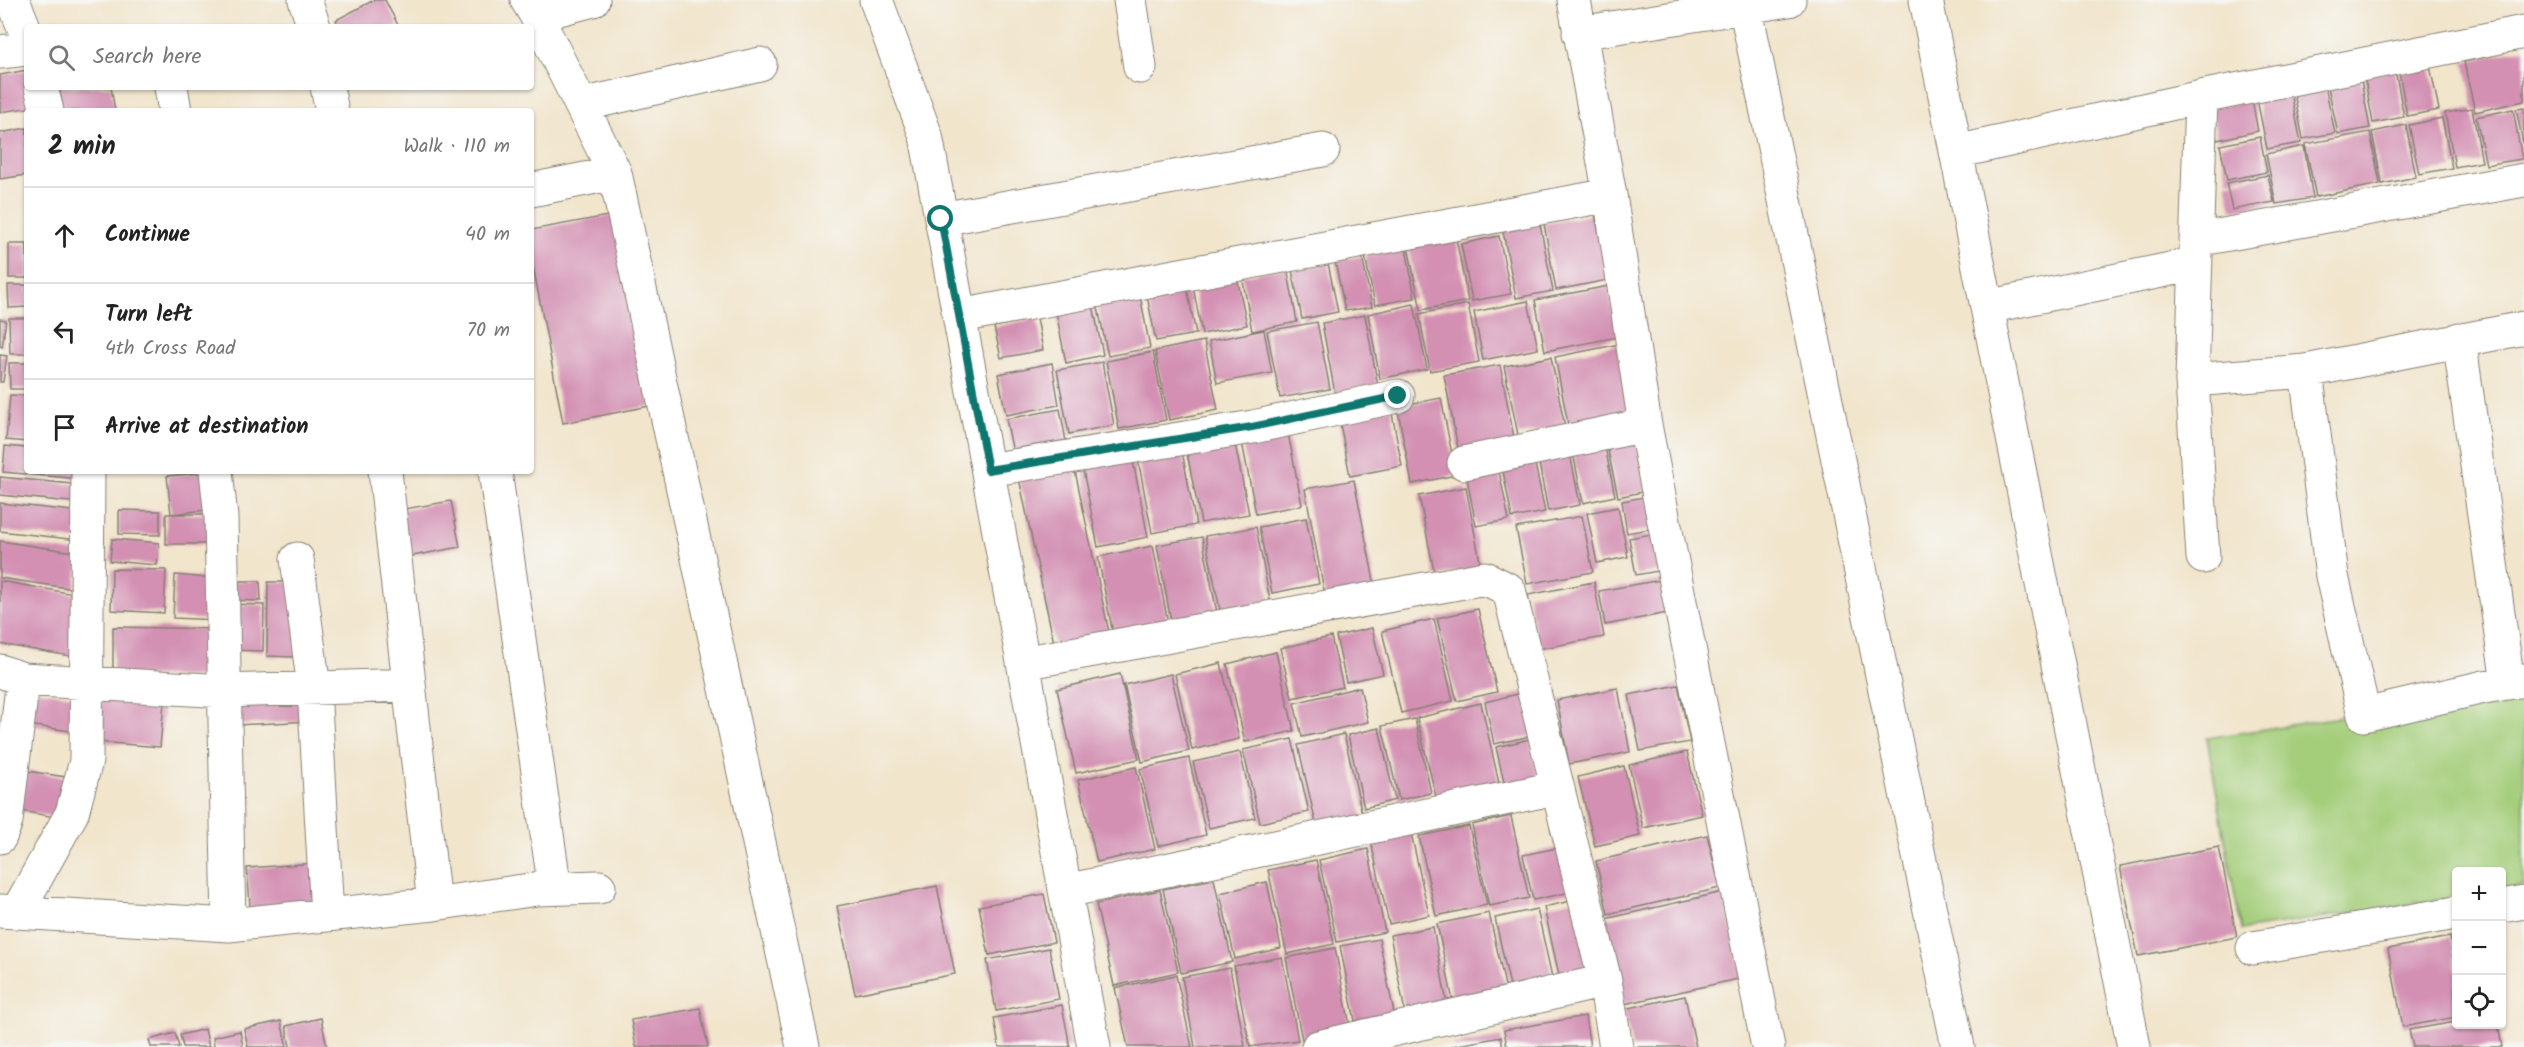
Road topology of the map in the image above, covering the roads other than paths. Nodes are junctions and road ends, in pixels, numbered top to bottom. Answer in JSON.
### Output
{"nodes":[{"id":1,"x":13,"y":0,"type":"edge"},
{"id":2,"x":305,"y":0,"type":"edge"},
{"id":3,"x":593,"y":0,"type":"edge"},
{"id":4,"x":876,"y":0,"type":"edge"},
{"id":5,"x":1130,"y":0,"type":"edge"},
{"id":6,"x":1574,"y":0,"type":"edge"},
{"id":7,"x":1789,"y":0,"type":"edge"},
{"id":8,"x":1926,"y":0,"type":"edge"},
{"id":9,"x":1744,"y":3,"type":"edge"},
{"id":10,"x":532,"y":7,"type":"edge"},
{"id":11,"x":313,"y":24,"type":"edge"},
{"id":12,"x":24,"y":28,"type":"edge"},
{"id":13,"x":2524,"y":32,"type":"edge"},
{"id":14,"x":1580,"y":33,"type":"junction"},
{"id":15,"x":24,"y":49,"type":"edge"},
{"id":16,"x":0,"y":52,"type":"edge"},
{"id":17,"x":760,"y":64,"type":"dead end"},
{"id":18,"x":1140,"y":68,"type":"dead end"},
{"id":19,"x":42,"y":90,"type":"edge"},
{"id":20,"x":172,"y":90,"type":"edge"},
{"id":21,"x":328,"y":90,"type":"edge"},
{"id":22,"x":2201,"y":97,"type":"junction"},
{"id":23,"x":581,"y":105,"type":"junction"},
{"id":24,"x":46,"y":108,"type":"edge"},
{"id":25,"x":174,"y":108,"type":"edge"},
{"id":26,"x":331,"y":108,"type":"edge"},
{"id":27,"x":1323,"y":150,"type":"dead end"},
{"id":28,"x":1956,"y":152,"type":"junction"},
{"id":29,"x":615,"y":173,"type":"junction"},
{"id":30,"x":2524,"y":180,"type":"edge"},
{"id":31,"x":534,"y":189,"type":"edge"},
{"id":32,"x":1610,"y":195,"type":"junction"},
{"id":33,"x":941,"y":219,"type":"junction"},
{"id":34,"x":2195,"y":252,"type":"junction"},
{"id":35,"x":1987,"y":307,"type":"junction"},
{"id":36,"x":960,"y":316,"type":"junction"},
{"id":37,"x":2524,"y":328,"type":"edge"},
{"id":38,"x":2459,"y":339,"type":"junction"},
{"id":39,"x":2306,"y":371,"type":"junction"},
{"id":40,"x":2192,"y":380,"type":"junction"},
{"id":41,"x":1398,"y":396,"type":"dead end"},
{"id":42,"x":1645,"y":424,"type":"junction"},
{"id":43,"x":1464,"y":463,"type":"dead end"},
{"id":44,"x":988,"y":470,"type":"junction"},
{"id":45,"x":88,"y":474,"type":"edge"},
{"id":46,"x":216,"y":474,"type":"edge"},
{"id":47,"x":385,"y":474,"type":"edge"},
{"id":48,"x":495,"y":474,"type":"edge"},
{"id":49,"x":2203,"y":557,"type":"dead end"},
{"id":50,"x":297,"y":559,"type":"dead end"},
{"id":51,"x":1023,"y":663,"type":"junction"},
{"id":52,"x":11,"y":675,"type":"edge"},
{"id":53,"x":2516,"y":682,"type":"edge"},
{"id":54,"x":88,"y":683,"type":"junction"},
{"id":55,"x":409,"y":685,"type":"junction"},
{"id":56,"x":314,"y":688,"type":"junction"},
{"id":57,"x":224,"y":692,"type":"junction"},
{"id":58,"x":5,"y":788,"type":"edge"},
{"id":59,"x":1556,"y":788,"type":"junction"},
{"id":60,"x":0,"y":837,"type":"edge"},
{"id":61,"x":599,"y":887,"type":"dead end"},
{"id":62,"x":537,"y":889,"type":"junction"},
{"id":63,"x":1065,"y":891,"type":"junction"},
{"id":64,"x":2524,"y":902,"type":"edge"},
{"id":65,"x":434,"y":904,"type":"junction"},
{"id":66,"x":2506,"y":905,"type":"edge"},
{"id":67,"x":8,"y":911,"type":"edge"},
{"id":68,"x":2452,"y":914,"type":"edge"},
{"id":69,"x":327,"y":915,"type":"junction"},
{"id":70,"x":229,"y":925,"type":"junction"},
{"id":71,"x":2253,"y":948,"type":"dead end"},
{"id":72,"x":1605,"y":981,"type":"junction"},
{"id":73,"x":803,"y":1047,"type":"edge"},
{"id":74,"x":1094,"y":1047,"type":"edge"},
{"id":75,"x":1317,"y":1047,"type":"edge"},
{"id":76,"x":1616,"y":1047,"type":"edge"},
{"id":77,"x":1768,"y":1047,"type":"edge"},
{"id":78,"x":1958,"y":1047,"type":"edge"},
{"id":79,"x":2134,"y":1047,"type":"edge"}],
"edges":[{"from":1,"to":12,"type":"street"},
{"from":2,"to":11,"type":"street"},
{"from":3,"to":10,"type":"street"},
{"from":4,"to":33,"type":"street"},
{"from":5,"to":18,"type":"street"},
{"from":6,"to":14,"type":"street"},
{"from":7,"to":9,"type":"street"},
{"from":8,"to":28,"type":"street"},
{"from":9,"to":14,"type":"street"},
{"from":9,"to":78,"type":"street"},
{"from":10,"to":23,"type":"street"},
{"from":13,"to":22,"type":"street"},
{"from":14,"to":32,"type":"street"},
{"from":15,"to":16,"type":"street"},
{"from":17,"to":23,"type":"street"},
{"from":19,"to":24,"type":"street"},
{"from":20,"to":25,"type":"street"},
{"from":21,"to":26,"type":"street"},
{"from":22,"to":28,"type":"street"},
{"from":22,"to":34,"type":"street"},
{"from":23,"to":29,"type":"street"},
{"from":27,"to":33,"type":"street"},
{"from":28,"to":35,"type":"street"},
{"from":29,"to":31,"type":"street"},
{"from":29,"to":73,"type":"street"},
{"from":30,"to":34,"type":"street"},
{"from":32,"to":36,"type":"street"},
{"from":32,"to":42,"type":"street"},
{"from":33,"to":36,"type":"street"},
{"from":34,"to":35,"type":"street"},
{"from":34,"to":40,"type":"street"},
{"from":35,"to":79,"type":"street"},
{"from":36,"to":44,"type":"street"},
{"from":37,"to":38,"type":"street"},
{"from":38,"to":39,"type":"street"},
{"from":38,"to":53,"type":"street"},
{"from":39,"to":40,"type":"street"},
{"from":39,"to":53,"type":"street"},
{"from":40,"to":49,"type":"street"},
{"from":41,"to":44,"type":"street"},
{"from":42,"to":43,"type":"street"},
{"from":42,"to":77,"type":"street"},
{"from":44,"to":51,"type":"street"},
{"from":45,"to":54,"type":"street"},
{"from":46,"to":57,"type":"street"},
{"from":47,"to":55,"type":"street"},
{"from":48,"to":62,"type":"street"},
{"from":50,"to":56,"type":"street"},
{"from":51,"to":59,"type":"street"},
{"from":51,"to":63,"type":"street"},
{"from":52,"to":54,"type":"street"},
{"from":52,"to":58,"type":"street"},
{"from":54,"to":57,"type":"street"},
{"from":54,"to":67,"type":"street"},
{"from":55,"to":56,"type":"street"},
{"from":55,"to":65,"type":"street"},
{"from":56,"to":57,"type":"street"},
{"from":56,"to":69,"type":"street"},
{"from":57,"to":70,"type":"street"},
{"from":58,"to":60,"type":"street"},
{"from":59,"to":63,"type":"street"},
{"from":59,"to":72,"type":"street"},
{"from":61,"to":62,"type":"street"},
{"from":62,"to":65,"type":"street"},
{"from":63,"to":74,"type":"street"},
{"from":64,"to":66,"type":"street"},
{"from":65,"to":69,"type":"street"},
{"from":67,"to":70,"type":"street"},
{"from":68,"to":71,"type":"street"},
{"from":69,"to":70,"type":"street"},
{"from":72,"to":75,"type":"street"},
{"from":72,"to":76,"type":"street"}]}
